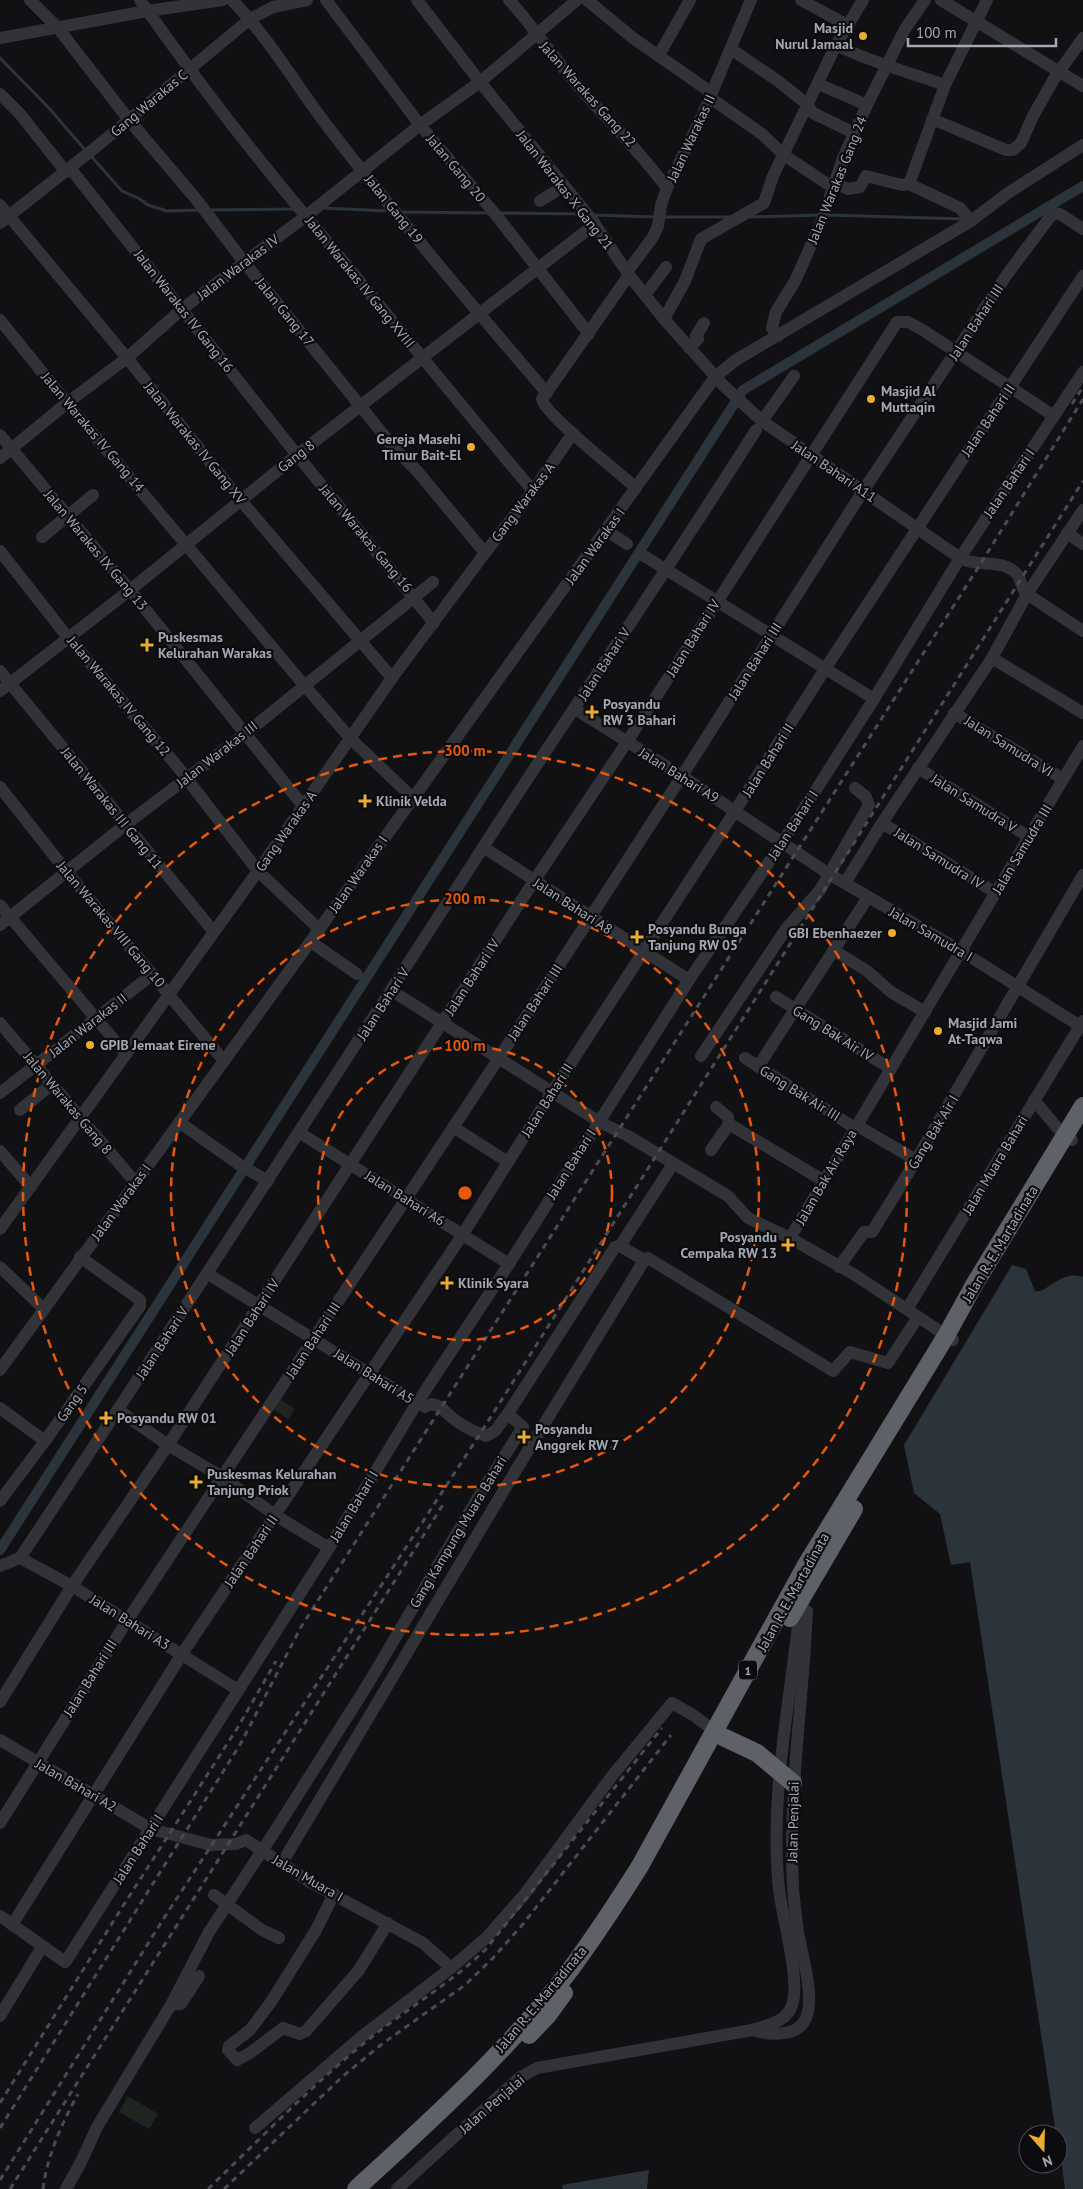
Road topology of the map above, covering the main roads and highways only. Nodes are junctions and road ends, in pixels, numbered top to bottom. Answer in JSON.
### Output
{"nodes":[{"id":1,"x":1083,"y":1106,"type":"edge"},
{"id":2,"x":1083,"y":1121,"type":"edge"},
{"id":3,"x":1068,"y":1138,"type":"junction"},
{"id":4,"x":804,"y":1583,"type":"junction"},
{"id":5,"x":718,"y":1734,"type":"junction"},
{"id":6,"x":787,"y":1777,"type":"road end"},
{"id":7,"x":356,"y":2189,"type":"edge"},
{"id":8,"x":370,"y":2189,"type":"edge"}],
"edges":[{"from":1,"to":3,"type":"highway","name":"Jalan R. E. Martadinata","number":"1"},
{"from":2,"to":3,"type":"highway","name":"Jalan R. E. Martadinata","number":"1"},
{"from":3,"to":4,"type":"highway","name":"Jalan R. E. Martadinata","number":"1"},
{"from":4,"to":5,"type":"highway","name":"Jalan R. E. Martadinata","number":"1"},
{"from":4,"to":5,"type":"highway","name":"Jalan R. E. Martadinata","number":"1"},
{"from":5,"to":6,"type":"highway"},
{"from":5,"to":7,"type":"highway","name":"Jalan R. E. Martadinata","number":"1"},
{"from":5,"to":8,"type":"highway","name":"Jalan R. E. Martadinata","number":"1"}]}
